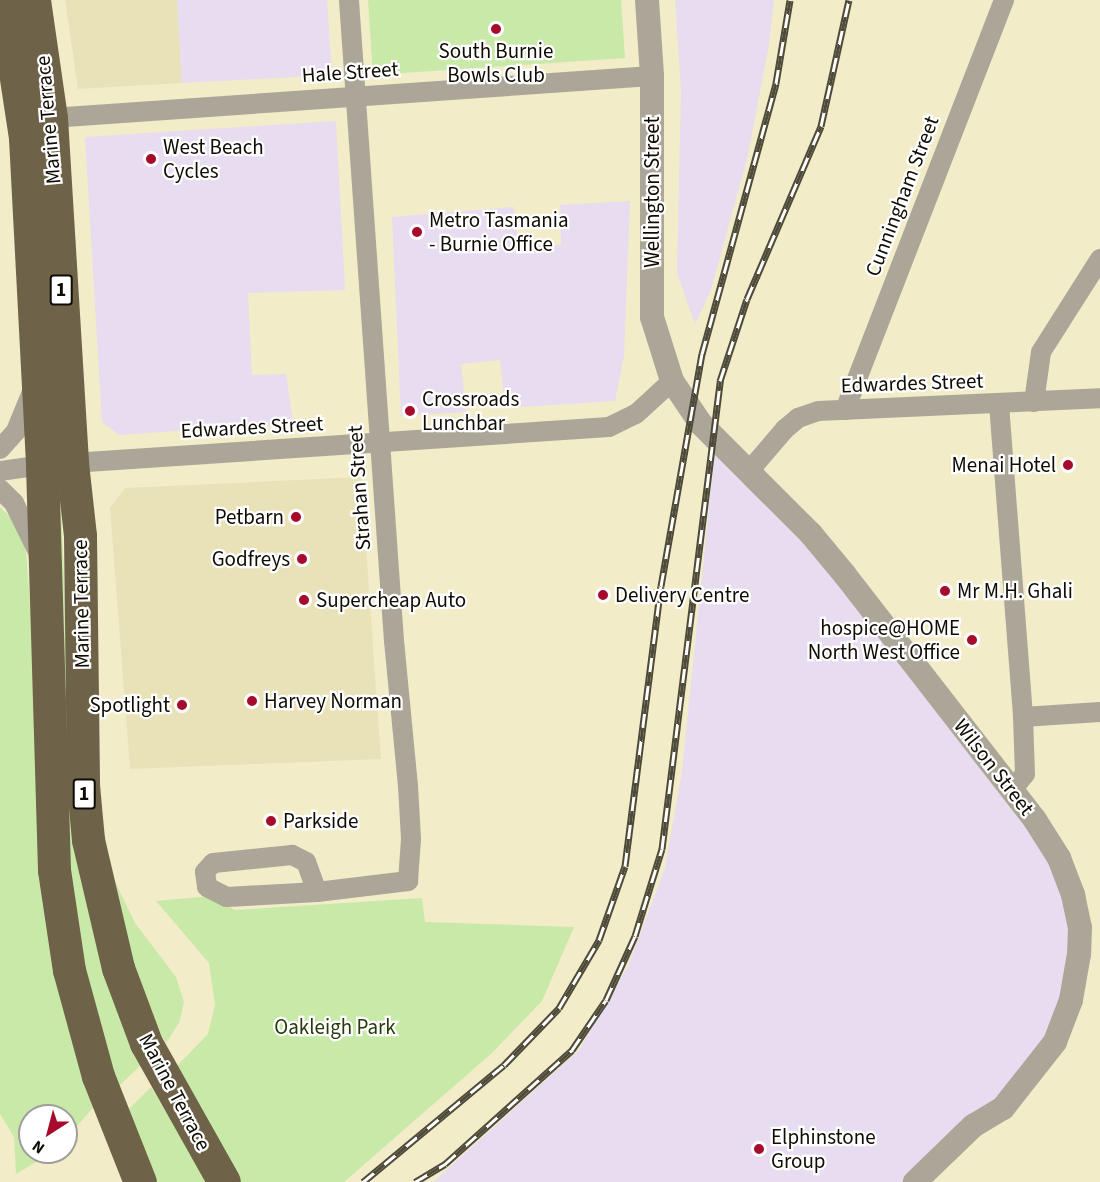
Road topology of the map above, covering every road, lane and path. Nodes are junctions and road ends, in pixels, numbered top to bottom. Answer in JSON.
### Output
{"nodes":[{"id":1,"x":4,"y":0,"type":"edge"},
{"id":2,"x":34,"y":0,"type":"edge"},
{"id":3,"x":349,"y":0,"type":"edge"},
{"id":4,"x":647,"y":0,"type":"edge"},
{"id":5,"x":1004,"y":0,"type":"edge"},
{"id":6,"x":652,"y":76,"type":"junction"},
{"id":7,"x":355,"y":95,"type":"junction"},
{"id":8,"x":51,"y":118,"type":"junction"},
{"id":9,"x":1100,"y":259,"type":"edge"},
{"id":10,"x":38,"y":378,"type":"junction"},
{"id":11,"x":672,"y":381,"type":"junction"},
{"id":12,"x":1100,"y":398,"type":"edge"},
{"id":13,"x":1034,"y":402,"type":"junction"},
{"id":14,"x":999,"y":404,"type":"junction"},
{"id":15,"x":845,"y":410,"type":"junction"},
{"id":16,"x":380,"y":444,"type":"junction"},
{"id":17,"x":0,"y":449,"type":"edge"},
{"id":18,"x":57,"y":464,"type":"junction"},
{"id":19,"x":0,"y":471,"type":"edge"},
{"id":20,"x":749,"y":471,"type":"junction"},
{"id":21,"x":0,"y":489,"type":"edge"},
{"id":22,"x":46,"y":587,"type":"junction"},
{"id":23,"x":1100,"y":712,"type":"edge"},
{"id":24,"x":1023,"y":717,"type":"junction"},
{"id":25,"x":1012,"y":790,"type":"junction"},
{"id":26,"x":316,"y":892,"type":"junction"},
{"id":27,"x":140,"y":1182,"type":"edge"},
{"id":28,"x":224,"y":1182,"type":"edge"},
{"id":29,"x":915,"y":1182,"type":"edge"}],
"edges":[{"from":1,"to":10,"type":"highway","name":"Marine Terrace","number":"1"},
{"from":2,"to":8,"type":"highway","name":"Marine Terrace","number":"1"},
{"from":3,"to":7,"type":"street","name":"Strahan Street"},
{"from":4,"to":6,"type":"street","name":"Wellington Street"},
{"from":5,"to":15,"type":"street","name":"Cunningham Street"},
{"from":6,"to":7,"type":"street","name":"Hale Street"},
{"from":6,"to":11,"type":"street","name":"Wellington Street"},
{"from":7,"to":8,"type":"street","name":"Hale Street"},
{"from":7,"to":16,"type":"street","name":"Strahan Street"},
{"from":8,"to":18,"type":"highway","name":"Marine Terrace","number":"1"},
{"from":9,"to":13,"type":"street"},
{"from":10,"to":17,"type":"street"},
{"from":10,"to":18,"type":"highway","name":"Marine Terrace","number":"1"},
{"from":11,"to":16,"type":"street","name":"Edwardes Street"},
{"from":11,"to":20,"type":"street","name":"Wilson Street"},
{"from":12,"to":13,"type":"street","name":"Edwardes Street"},
{"from":13,"to":14,"type":"street","name":"Edwardes Street"},
{"from":14,"to":15,"type":"street","name":"Edwardes Street"},
{"from":14,"to":24,"type":"street"},
{"from":15,"to":20,"type":"street","name":"Edwardes Street"},
{"from":16,"to":18,"type":"street","name":"Edwardes Street"},
{"from":16,"to":26,"type":"street","name":"Strahan Street"},
{"from":18,"to":19,"type":"street","name":"Edwardes Street"},
{"from":18,"to":22,"type":"highway","name":"Marine Terrace","number":"1"},
{"from":18,"to":28,"type":"highway","name":"Marine Terrace","number":"1"},
{"from":20,"to":25,"type":"street","name":"Wilson Street"},
{"from":21,"to":22,"type":"street"},
{"from":22,"to":27,"type":"highway","name":"Marine Terrace","number":"1"},
{"from":23,"to":24,"type":"street"},
{"from":24,"to":25,"type":"street"},
{"from":25,"to":29,"type":"street","name":"Wilson Street"},
{"from":26,"to":26,"type":"street","name":"Strahan Street"}]}
